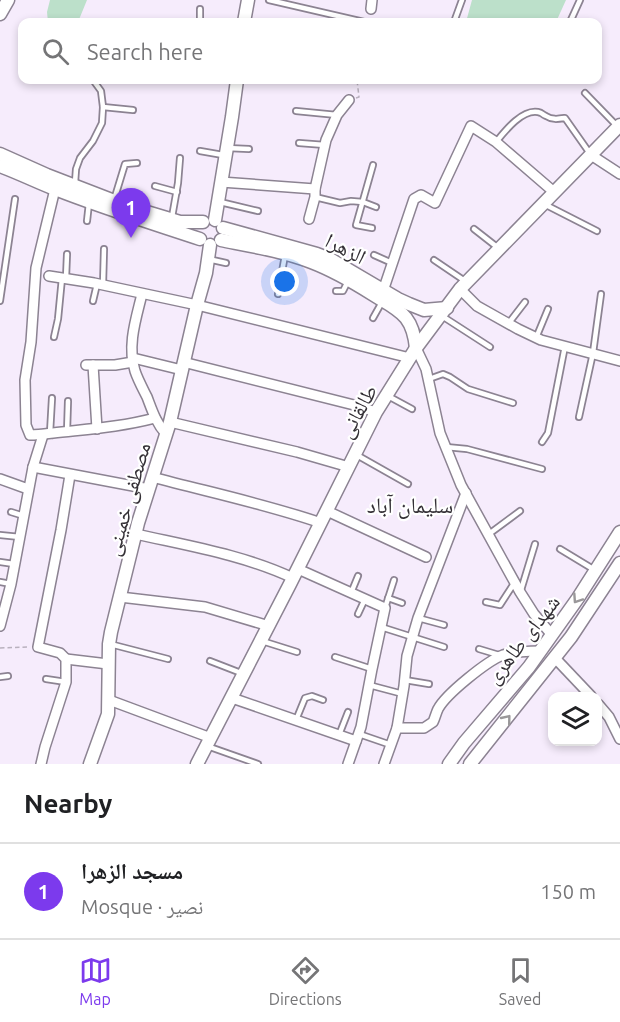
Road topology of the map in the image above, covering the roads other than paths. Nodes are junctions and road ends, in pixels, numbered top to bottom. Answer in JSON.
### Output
{"nodes":[{"id":1,"x":8,"y":0,"type":"edge"},
{"id":2,"x":248,"y":0,"type":"edge"},
{"id":3,"x":269,"y":0,"type":"edge"},
{"id":4,"x":462,"y":0,"type":"edge"},
{"id":5,"x":580,"y":0,"type":"edge"},
{"id":6,"x":200,"y":9,"type":"dead end"},
{"id":7,"x":0,"y":14,"type":"edge"},
{"id":8,"x":200,"y":18,"type":"edge"},
{"id":9,"x":245,"y":18,"type":"edge"},
{"id":10,"x":347,"y":18,"type":"edge"},
{"id":11,"x":455,"y":18,"type":"edge"},
{"id":12,"x":572,"y":18,"type":"edge"},
{"id":13,"x":96,"y":84,"type":"edge"},
{"id":14,"x":236,"y":84,"type":"edge"},
{"id":15,"x":585,"y":93,"type":"dead end"},
{"id":16,"x":349,"y":100,"type":"road end"},
{"id":17,"x":103,"y":107,"type":"junction"},
{"id":18,"x":133,"y":110,"type":"dead end"},
{"id":19,"x":296,"y":111,"type":"dead end"},
{"id":20,"x":337,"y":115,"type":"junction"},
{"id":21,"x":619,"y":126,"type":"edge"},
{"id":22,"x":496,"y":142,"type":"junction"},
{"id":23,"x":299,"y":143,"type":"dead end"},
{"id":24,"x":325,"y":145,"type":"junction"},
{"id":25,"x":249,"y":149,"type":"dead end"},
{"id":26,"x":200,"y":151,"type":"dead end"},
{"id":27,"x":226,"y":151,"type":"junction"},
{"id":28,"x":591,"y":155,"type":"junction"},
{"id":29,"x":180,"y":158,"type":"dead end"},
{"id":30,"x":137,"y":163,"type":"dead end"},
{"id":31,"x":1,"y":164,"type":"edge"},
{"id":32,"x":373,"y":165,"type":"dead end"},
{"id":33,"x":620,"y":174,"type":"edge"},
{"id":34,"x":45,"y":179,"type":"junction"},
{"id":35,"x":221,"y":182,"type":"junction"},
{"id":36,"x":75,"y":186,"type":"junction"},
{"id":37,"x":155,"y":186,"type":"dead end"},
{"id":38,"x":55,"y":189,"type":"junction"},
{"id":39,"x":177,"y":192,"type":"junction"},
{"id":40,"x":554,"y":192,"type":"junction"},
{"id":41,"x":315,"y":193,"type":"junction"},
{"id":42,"x":15,"y":199,"type":"dead end"},
{"id":43,"x":114,"y":200,"type":"junction"},
{"id":44,"x":90,"y":202,"type":"junction"},
{"id":45,"x":218,"y":202,"type":"junction"},
{"id":46,"x":363,"y":202,"type":"junction"},
{"id":47,"x":544,"y":203,"type":"junction"},
{"id":48,"x":375,"y":207,"type":"dead end"},
{"id":49,"x":258,"y":211,"type":"dead end"},
{"id":50,"x":309,"y":219,"type":"dead end"},
{"id":51,"x":87,"y":221,"type":"dead end"},
{"id":52,"x":176,"y":224,"type":"junction"},
{"id":53,"x":372,"y":228,"type":"dead end"},
{"id":54,"x":474,"y":229,"type":"dead end"},
{"id":55,"x":597,"y":231,"type":"dead end"},
{"id":56,"x":212,"y":232,"type":"junction"},
{"id":57,"x":240,"y":238,"type":"junction"},
{"id":58,"x":104,"y":249,"type":"dead end"},
{"id":59,"x":500,"y":249,"type":"junction"},
{"id":60,"x":67,"y":254,"type":"dead end"},
{"id":61,"x":285,"y":254,"type":"junction"},
{"id":62,"x":374,"y":255,"type":"dead end"},
{"id":63,"x":208,"y":259,"type":"junction"},
{"id":64,"x":434,"y":260,"type":"dead end"},
{"id":65,"x":226,"y":262,"type":"dead end"},
{"id":66,"x":392,"y":263,"type":"junction"},
{"id":67,"x":49,"y":276,"type":"dead end"},
{"id":68,"x":64,"y":278,"type":"junction"},
{"id":69,"x":348,"y":281,"type":"junction"},
{"id":70,"x":100,"y":285,"type":"junction"},
{"id":71,"x":464,"y":286,"type":"junction"},
{"id":72,"x":336,"y":291,"type":"dead end"},
{"id":73,"x":142,"y":294,"type":"junction"},
{"id":74,"x":278,"y":294,"type":"dead end"},
{"id":75,"x":602,"y":294,"type":"dead end"},
{"id":76,"x":383,"y":296,"type":"junction"},
{"id":77,"x":0,"y":301,"type":"edge"},
{"id":78,"x":93,"y":301,"type":"dead end"},
{"id":79,"x":525,"y":302,"type":"dead end"},
{"id":80,"x":197,"y":304,"type":"junction"},
{"id":81,"x":405,"y":309,"type":"junction"},
{"id":82,"x":548,"y":309,"type":"dead end"},
{"id":83,"x":444,"y":312,"type":"junction"},
{"id":84,"x":373,"y":318,"type":"dead end"},
{"id":85,"x":508,"y":324,"type":"junction"},
{"id":86,"x":54,"y":337,"type":"dead end"},
{"id":87,"x":536,"y":338,"type":"junction"},
{"id":88,"x":490,"y":346,"type":"dead end"},
{"id":89,"x":565,"y":346,"type":"junction"},
{"id":90,"x":413,"y":353,"type":"junction"},
{"id":91,"x":593,"y":353,"type":"junction"},
{"id":92,"x":133,"y":360,"type":"junction"},
{"id":93,"x":620,"y":361,"type":"edge"},
{"id":94,"x":183,"y":366,"type":"junction"},
{"id":95,"x":428,"y":380,"type":"junction"},
{"id":96,"x":387,"y":395,"type":"junction"},
{"id":97,"x":52,"y":398,"type":"dead end"},
{"id":98,"x":68,"y":401,"type":"dead end"},
{"id":99,"x":513,"y":403,"type":"dead end"},
{"id":100,"x":412,"y":409,"type":"dead end"},
{"id":101,"x":376,"y":412,"type":"junction"},
{"id":102,"x":579,"y":417,"type":"dead end"},
{"id":103,"x":155,"y":418,"type":"junction"},
{"id":104,"x":168,"y":428,"type":"junction"},
{"id":105,"x":97,"y":429,"type":"junction"},
{"id":106,"x":67,"y":432,"type":"junction"},
{"id":107,"x":47,"y":434,"type":"junction"},
{"id":108,"x":542,"y":442,"type":"dead end"},
{"id":109,"x":446,"y":447,"type":"junction"},
{"id":110,"x":355,"y":454,"type":"junction"},
{"id":111,"x":33,"y":467,"type":"junction"},
{"id":112,"x":349,"y":467,"type":"junction"},
{"id":113,"x":542,"y":470,"type":"dead end"},
{"id":114,"x":70,"y":475,"type":"junction"},
{"id":115,"x":0,"y":479,"type":"edge"},
{"id":116,"x":151,"y":483,"type":"junction"},
{"id":117,"x":408,"y":484,"type":"dead end"},
{"id":118,"x":28,"y":489,"type":"junction"},
{"id":119,"x":466,"y":493,"type":"junction"},
{"id":120,"x":327,"y":511,"type":"junction"},
{"id":121,"x":520,"y":511,"type":"dead end"},
{"id":122,"x":11,"y":512,"type":"dead end"},
{"id":123,"x":24,"y":516,"type":"junction"},
{"id":124,"x":321,"y":523,"type":"junction"},
{"id":125,"x":620,"y":532,"type":"edge"},
{"id":126,"x":136,"y":534,"type":"junction"},
{"id":127,"x":489,"y":534,"type":"junction"},
{"id":128,"x":0,"y":535,"type":"edge"},
{"id":129,"x":20,"y":537,"type":"junction"},
{"id":130,"x":535,"y":544,"type":"dead end"},
{"id":131,"x":560,"y":549,"type":"dead end"},
{"id":132,"x":426,"y":557,"type":"dead end"},
{"id":133,"x":0,"y":562,"type":"edge"},
{"id":134,"x":620,"y":563,"type":"edge"},
{"id":135,"x":15,"y":564,"type":"junction"},
{"id":136,"x":596,"y":570,"type":"junction"},
{"id":137,"x":295,"y":574,"type":"junction"},
{"id":138,"x":358,"y":576,"type":"dead end"},
{"id":139,"x":394,"y":580,"type":"dead end"},
{"id":140,"x":0,"y":582,"type":"edge"},
{"id":141,"x":514,"y":582,"type":"junction"},
{"id":142,"x":11,"y":584,"type":"junction"},
{"id":143,"x":520,"y":592,"type":"junction"},
{"id":144,"x":351,"y":593,"type":"junction"},
{"id":145,"x":120,"y":597,"type":"junction"},
{"id":146,"x":388,"y":598,"type":"junction"},
{"id":147,"x":365,"y":599,"type":"junction"},
{"id":148,"x":486,"y":602,"type":"dead end"},
{"id":149,"x":402,"y":603,"type":"dead end"},
{"id":150,"x":385,"y":608,"type":"junction"},
{"id":151,"x":358,"y":614,"type":"dead end"},
{"id":152,"x":418,"y":618,"type":"junction"},
{"id":153,"x":0,"y":626,"type":"edge"},
{"id":154,"x":269,"y":626,"type":"junction"},
{"id":155,"x":444,"y":626,"type":"dead end"},
{"id":156,"x":381,"y":627,"type":"junction"},
{"id":157,"x":552,"y":635,"type":"junction"},
{"id":158,"x":412,"y":637,"type":"junction"},
{"id":159,"x":261,"y":641,"type":"junction"},
{"id":160,"x":109,"y":644,"type":"junction"},
{"id":161,"x":444,"y":647,"type":"dead end"},
{"id":162,"x":479,"y":649,"type":"dead end"},
{"id":163,"x":540,"y":651,"type":"junction"},
{"id":164,"x":297,"y":652,"type":"dead end"},
{"id":165,"x":501,"y":656,"type":"junction"},
{"id":166,"x":335,"y":657,"type":"dead end"},
{"id":167,"x":555,"y":658,"type":"junction"},
{"id":168,"x":66,"y":659,"type":"junction"},
{"id":169,"x":168,"y":659,"type":"dead end"},
{"id":170,"x":210,"y":661,"type":"dead end"},
{"id":171,"x":108,"y":664,"type":"junction"},
{"id":172,"x":372,"y":669,"type":"junction"},
{"id":173,"x":244,"y":674,"type":"junction"},
{"id":174,"x":8,"y":676,"type":"dead end"},
{"id":175,"x":0,"y":677,"type":"edge"},
{"id":176,"x":45,"y":679,"type":"dead end"},
{"id":177,"x":405,"y":680,"type":"junction"},
{"id":178,"x":66,"y":682,"type":"junction"},
{"id":179,"x":429,"y":684,"type":"dead end"},
{"id":180,"x":369,"y":685,"type":"junction"},
{"id":181,"x":587,"y":692,"type":"edge"},
{"id":182,"x":403,"y":694,"type":"junction"},
{"id":183,"x":232,"y":698,"type":"junction"},
{"id":184,"x":109,"y":700,"type":"junction"},
{"id":185,"x":323,"y":700,"type":"dead end"},
{"id":186,"x":602,"y":709,"type":"edge"},
{"id":187,"x":348,"y":712,"type":"dead end"},
{"id":188,"x":295,"y":720,"type":"junction"},
{"id":189,"x":397,"y":728,"type":"junction"},
{"id":190,"x":339,"y":735,"type":"junction"},
{"id":191,"x":357,"y":737,"type":"junction"},
{"id":192,"x":620,"y":739,"type":"edge"},
{"id":193,"x":209,"y":742,"type":"junction"},
{"id":194,"x":391,"y":745,"type":"junction"},
{"id":195,"x":41,"y":764,"type":"edge"},
{"id":196,"x":90,"y":764,"type":"edge"},
{"id":197,"x":197,"y":764,"type":"edge"},
{"id":198,"x":258,"y":764,"type":"edge"},
{"id":199,"x":348,"y":764,"type":"edge"},
{"id":200,"x":384,"y":764,"type":"edge"},
{"id":201,"x":450,"y":764,"type":"edge"},
{"id":202,"x":470,"y":764,"type":"edge"}],
"edges":[{"from":1,"to":7,"type":"street"},
{"from":2,"to":9,"type":"street"},
{"from":3,"to":10,"type":"lane"},
{"from":4,"to":11,"type":"lane"},
{"from":5,"to":12,"type":"lane"},
{"from":6,"to":8,"type":"lane"},
{"from":13,"to":17,"type":"lane"},
{"from":14,"to":27,"type":"street","name":"مصطفی خمینی"},
{"from":15,"to":21,"type":"lane"},
{"from":16,"to":20,"type":"street"},
{"from":17,"to":18,"type":"lane"},
{"from":17,"to":36,"type":"lane"},
{"from":19,"to":20,"type":"lane"},
{"from":20,"to":24,"type":"street"},
{"from":21,"to":28,"type":"street","name":"طالقانی"},
{"from":22,"to":28,"type":"lane"},
{"from":22,"to":40,"type":"street"},
{"from":22,"to":66,"type":"street"},
{"from":23,"to":24,"type":"lane"},
{"from":24,"to":41,"type":"street"},
{"from":25,"to":27,"type":"lane"},
{"from":26,"to":27,"type":"lane"},
{"from":27,"to":35,"type":"street","name":"مصطفی خمینی"},
{"from":28,"to":33,"type":"street"},
{"from":28,"to":40,"type":"street","name":"طالقانی"},
{"from":29,"to":39,"type":"lane"},
{"from":30,"to":43,"type":"lane"},
{"from":31,"to":34,"type":"street"},
{"from":32,"to":46,"type":"lane"},
{"from":34,"to":36,"type":"street"},
{"from":34,"to":38,"type":"street"},
{"from":35,"to":41,"type":"street"},
{"from":35,"to":45,"type":"street","name":"مصطفی خمینی"},
{"from":36,"to":43,"type":"street"},
{"from":37,"to":39,"type":"lane"},
{"from":38,"to":44,"type":"street"},
{"from":38,"to":107,"type":"street"},
{"from":39,"to":52,"type":"lane"},
{"from":40,"to":47,"type":"street","name":"طالقانی"},
{"from":41,"to":46,"type":"lane"},
{"from":41,"to":50,"type":"street"},
{"from":42,"to":77,"type":"lane"},
{"from":43,"to":52,"type":"street"},
{"from":44,"to":51,"type":"lane"},
{"from":44,"to":52,"type":"street"},
{"from":45,"to":49,"type":"lane"},
{"from":45,"to":52,"type":"street"},
{"from":45,"to":56,"type":"street","name":"مصطفی خمینی"},
{"from":46,"to":48,"type":"lane"},
{"from":46,"to":53,"type":"lane"},
{"from":47,"to":55,"type":"lane"},
{"from":47,"to":59,"type":"street","name":"طالقانی"},
{"from":52,"to":56,"type":"street","name":"الزهرا"},
{"from":54,"to":59,"type":"lane"},
{"from":56,"to":57,"type":"street","name":"الزهرا"},
{"from":56,"to":63,"type":"street","name":"مصطفی خمینی"},
{"from":57,"to":61,"type":"street","name":"الزهرا"},
{"from":57,"to":76,"type":"street","name":"الزهرا"},
{"from":58,"to":70,"type":"lane"},
{"from":59,"to":71,"type":"street","name":"طالقانی"},
{"from":60,"to":68,"type":"lane"},
{"from":61,"to":69,"type":"street","name":"الزهرا"},
{"from":61,"to":74,"type":"lane"},
{"from":62,"to":66,"type":"lane"},
{"from":63,"to":65,"type":"lane"},
{"from":63,"to":80,"type":"street","name":"مصطفی خمینی"},
{"from":64,"to":71,"type":"lane"},
{"from":66,"to":76,"type":"street"},
{"from":67,"to":68,"type":"street"},
{"from":68,"to":70,"type":"street"},
{"from":68,"to":86,"type":"lane"},
{"from":69,"to":72,"type":"lane"},
{"from":69,"to":76,"type":"street","name":"الزهرا"},
{"from":70,"to":73,"type":"street"},
{"from":70,"to":78,"type":"lane"},
{"from":71,"to":83,"type":"street","name":"طالقانی"},
{"from":71,"to":85,"type":"street"},
{"from":73,"to":80,"type":"street"},
{"from":73,"to":92,"type":"street"},
{"from":75,"to":91,"type":"lane"},
{"from":76,"to":81,"type":"street","name":"الزهرا"},
{"from":76,"to":84,"type":"lane"},
{"from":79,"to":85,"type":"lane"},
{"from":80,"to":90,"type":"street"},
{"from":80,"to":94,"type":"street","name":"مصطفی خمینی"},
{"from":81,"to":83,"type":"street","name":"الزهرا"},
{"from":81,"to":90,"type":"street"},
{"from":82,"to":87,"type":"lane"},
{"from":83,"to":88,"type":"lane"},
{"from":83,"to":90,"type":"street","name":"طالقانی"},
{"from":85,"to":87,"type":"street"},
{"from":87,"to":89,"type":"street"},
{"from":89,"to":91,"type":"street"},
{"from":89,"to":108,"type":"lane"},
{"from":90,"to":95,"type":"street"},
{"from":90,"to":96,"type":"street","name":"طالقانی"},
{"from":91,"to":93,"type":"street"},
{"from":91,"to":102,"type":"lane"},
{"from":92,"to":94,"type":"street"},
{"from":92,"to":103,"type":"street"},
{"from":92,"to":105,"type":"street"},
{"from":94,"to":101,"type":"street"},
{"from":94,"to":104,"type":"street","name":"مصطفی خمینی"},
{"from":95,"to":99,"type":"lane"},
{"from":95,"to":109,"type":"street"},
{"from":96,"to":100,"type":"lane"},
{"from":96,"to":101,"type":"street","name":"طالقانی"},
{"from":97,"to":107,"type":"lane"},
{"from":98,"to":106,"type":"lane"},
{"from":101,"to":110,"type":"street","name":"طالقانی"},
{"from":103,"to":104,"type":"street"},
{"from":103,"to":105,"type":"street"},
{"from":104,"to":112,"type":"street"},
{"from":104,"to":116,"type":"street","name":"مصطفی خمینی"},
{"from":105,"to":106,"type":"street"},
{"from":106,"to":107,"type":"street"},
{"from":107,"to":111,"type":"street"},
{"from":109,"to":113,"type":"lane"},
{"from":109,"to":119,"type":"street"},
{"from":110,"to":112,"type":"street","name":"طالقانی"},
{"from":110,"to":117,"type":"lane"},
{"from":111,"to":114,"type":"street"},
{"from":111,"to":118,"type":"street"},
{"from":112,"to":120,"type":"street","name":"طالقانی"},
{"from":114,"to":116,"type":"street"},
{"from":114,"to":168,"type":"street"},
{"from":115,"to":118,"type":"street"},
{"from":116,"to":124,"type":"street"},
{"from":116,"to":126,"type":"street","name":"مصطفی خمینی"},
{"from":118,"to":123,"type":"street"},
{"from":119,"to":127,"type":"street"},
{"from":119,"to":152,"type":"street"},
{"from":120,"to":124,"type":"street","name":"طالقانی"},
{"from":120,"to":132,"type":"street"},
{"from":121,"to":127,"type":"lane"},
{"from":122,"to":123,"type":"lane"},
{"from":123,"to":129,"type":"street"},
{"from":124,"to":137,"type":"street","name":"طالقانی"},
{"from":125,"to":136,"type":"street","name":"شهدای طاهری"},
{"from":126,"to":137,"type":"street"},
{"from":126,"to":145,"type":"street","name":"مصطفی خمینی"},
{"from":127,"to":141,"type":"street"},
{"from":128,"to":129,"type":"lane"},
{"from":129,"to":135,"type":"street"},
{"from":130,"to":143,"type":"lane"},
{"from":131,"to":136,"type":"lane"},
{"from":133,"to":135,"type":"lane"},
{"from":134,"to":167,"type":"street","name":"شهدای طاهری"},
{"from":135,"to":142,"type":"street"},
{"from":136,"to":157,"type":"street","name":"شهدای طاهری","one_way":true},
{"from":137,"to":144,"type":"street"},
{"from":137,"to":154,"type":"street","name":"طالقانی"},
{"from":138,"to":144,"type":"lane"},
{"from":139,"to":146,"type":"lane"},
{"from":140,"to":142,"type":"lane"},
{"from":141,"to":143,"type":"street"},
{"from":141,"to":148,"type":"lane"},
{"from":142,"to":153,"type":"street"},
{"from":143,"to":157,"type":"street"},
{"from":144,"to":147,"type":"street"},
{"from":145,"to":154,"type":"street"},
{"from":145,"to":160,"type":"street","name":"مصطفی خمینی"},
{"from":146,"to":149,"type":"lane"},
{"from":146,"to":150,"type":"lane"},
{"from":147,"to":150,"type":"street"},
{"from":147,"to":151,"type":"lane"},
{"from":150,"to":156,"type":"street"},
{"from":152,"to":155,"type":"lane"},
{"from":152,"to":158,"type":"street"},
{"from":154,"to":159,"type":"street","name":"طالقانی"},
{"from":156,"to":158,"type":"lane"},
{"from":156,"to":172,"type":"street"},
{"from":157,"to":163,"type":"street","name":"شهدای طاهری"},
{"from":158,"to":161,"type":"lane"},
{"from":158,"to":177,"type":"street"},
{"from":159,"to":164,"type":"lane"},
{"from":159,"to":173,"type":"street","name":"طالقانی"},
{"from":160,"to":169,"type":"lane"},
{"from":160,"to":171,"type":"street","name":"مصطفی خمینی"},
{"from":162,"to":165,"type":"lane"},
{"from":163,"to":165,"type":"street"},
{"from":163,"to":201,"type":"street","name":"شهدای طاهری"},
{"from":165,"to":189,"type":"street"},
{"from":166,"to":172,"type":"lane"},
{"from":167,"to":181,"type":"street"},
{"from":202,"to":167,"type":"street","name":"شهدای طاهری","one_way":true},
{"from":168,"to":171,"type":"street"},
{"from":168,"to":178,"type":"street"},
{"from":170,"to":173,"type":"lane"},
{"from":171,"to":184,"type":"street","name":"مصطفی خمینی"},
{"from":172,"to":180,"type":"street"},
{"from":173,"to":183,"type":"street","name":"طالقانی"},
{"from":174,"to":175,"type":"lane"},
{"from":176,"to":178,"type":"lane"},
{"from":177,"to":179,"type":"lane"},
{"from":177,"to":182,"type":"street"},
{"from":178,"to":195,"type":"street"},
{"from":180,"to":182,"type":"lane"},
{"from":180,"to":191,"type":"street"},
{"from":182,"to":189,"type":"street"},
{"from":183,"to":188,"type":"street"},
{"from":183,"to":193,"type":"street","name":"طالقانی"},
{"from":184,"to":193,"type":"street"},
{"from":184,"to":196,"type":"street","name":"مصطفی خمینی"},
{"from":185,"to":188,"type":"lane"},
{"from":186,"to":192,"type":"street"},
{"from":187,"to":190,"type":"lane"},
{"from":188,"to":190,"type":"street"},
{"from":189,"to":194,"type":"street"},
{"from":190,"to":191,"type":"street"},
{"from":191,"to":194,"type":"lane"},
{"from":191,"to":199,"type":"street"},
{"from":193,"to":197,"type":"street","name":"طالقانی"},
{"from":193,"to":198,"type":"lane"},
{"from":194,"to":200,"type":"street"}]}
